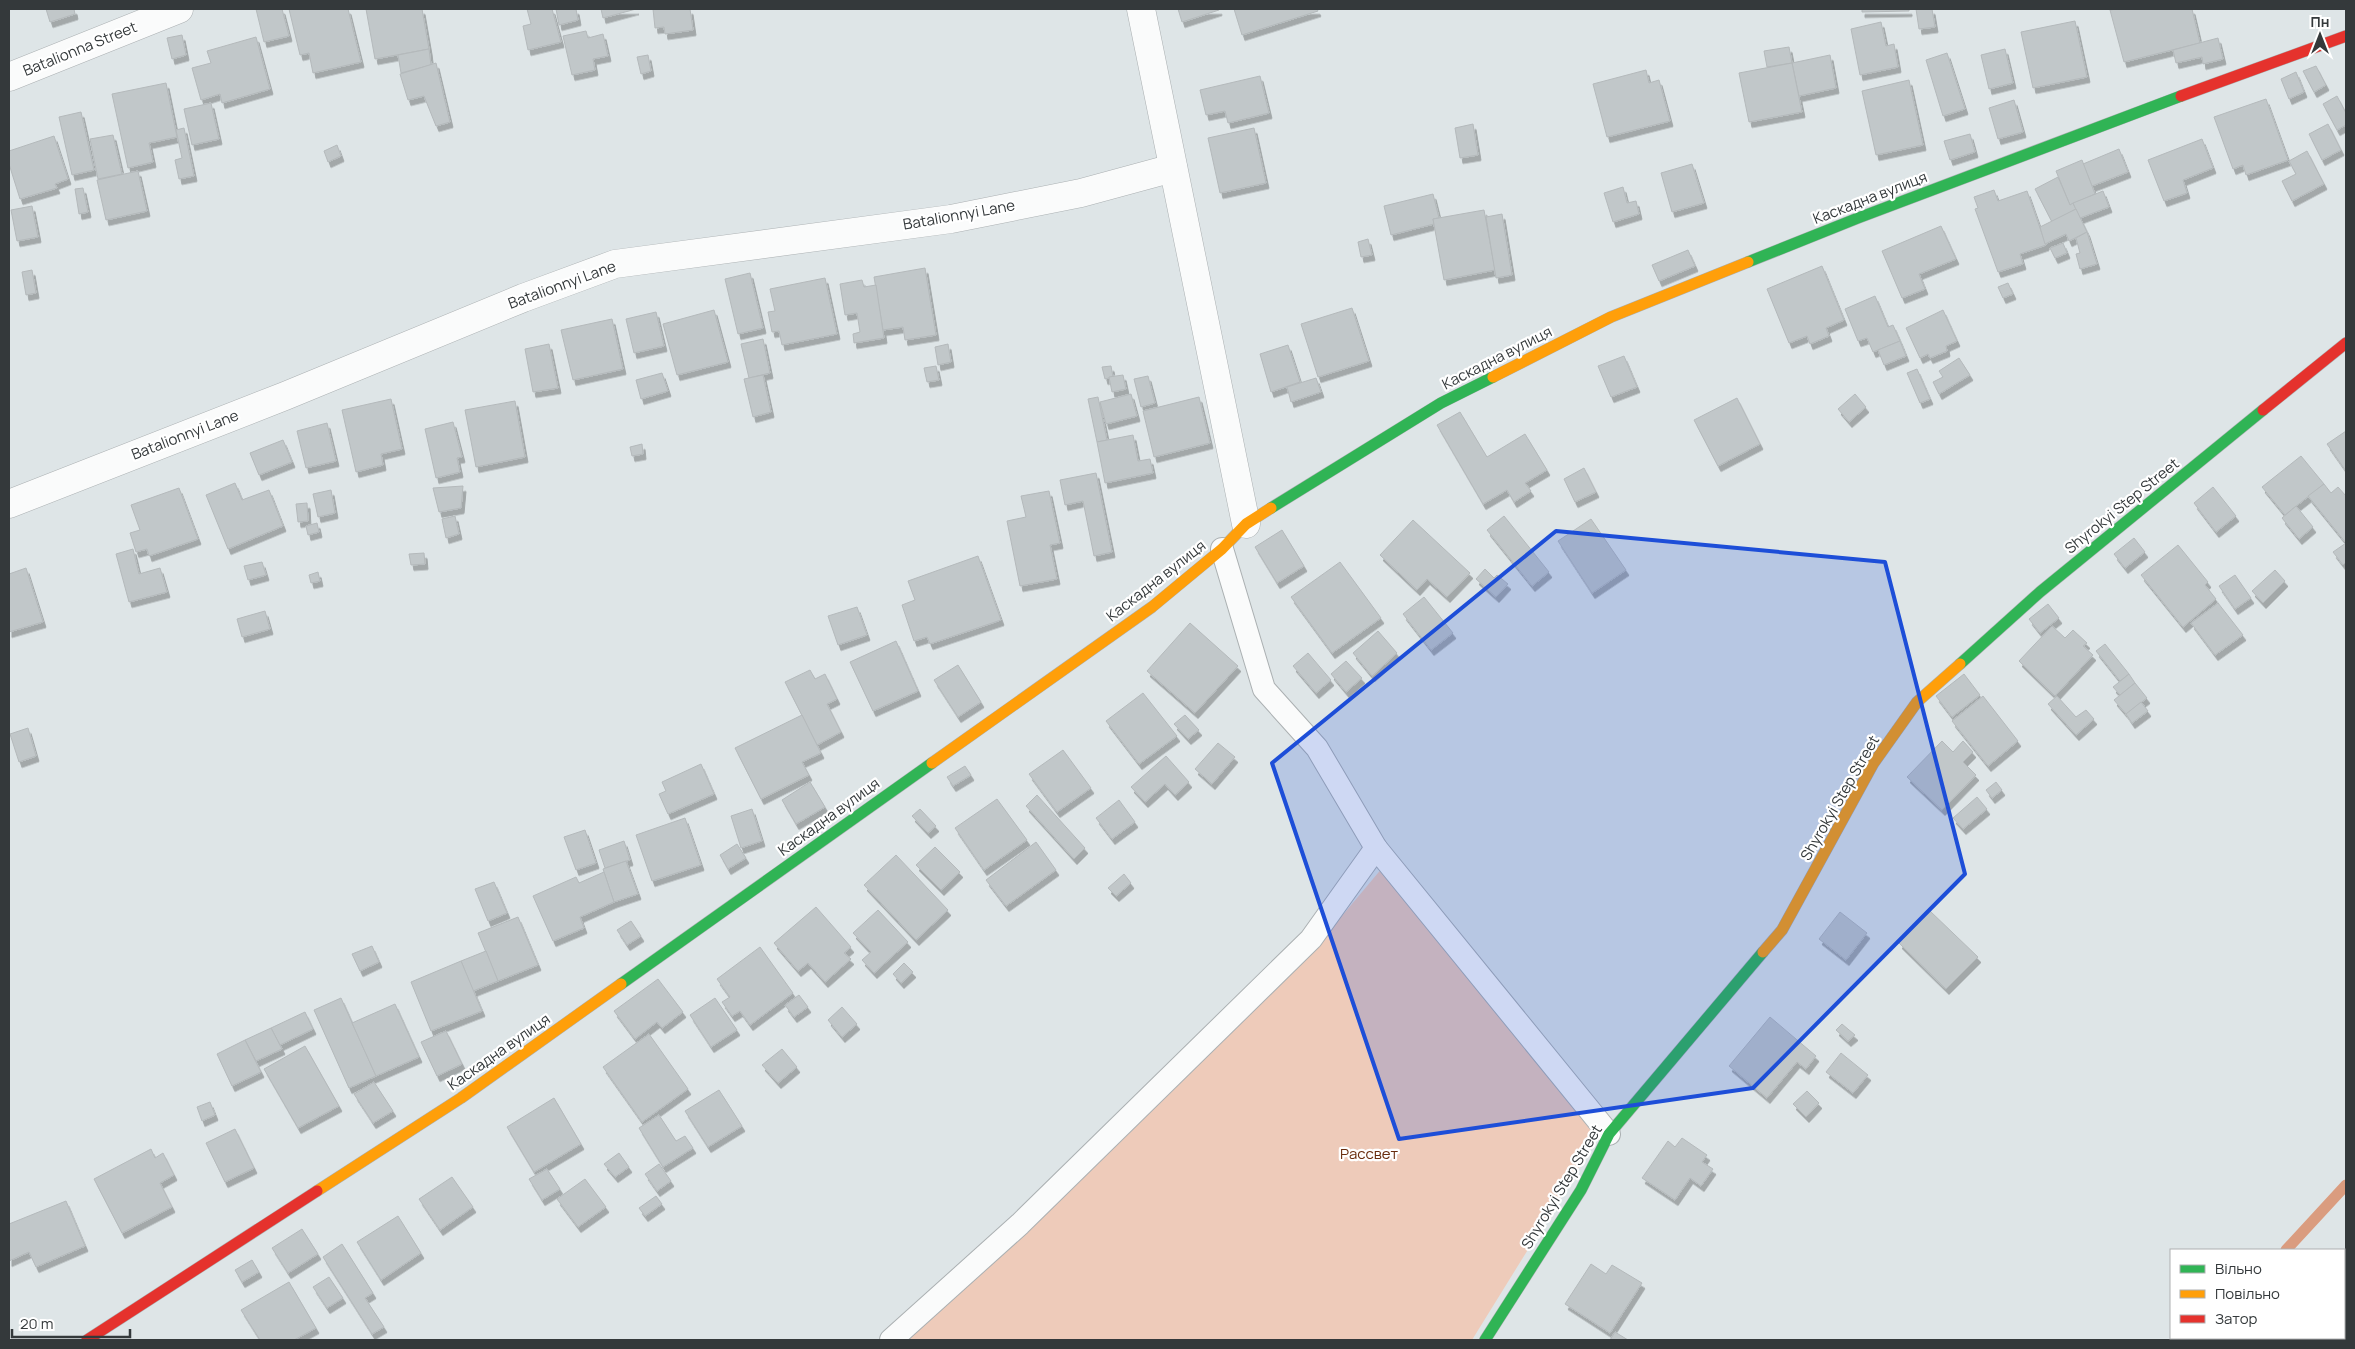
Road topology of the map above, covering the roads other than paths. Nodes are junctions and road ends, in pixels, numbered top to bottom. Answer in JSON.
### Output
{"nodes":[{"id":1,"x":179,"y":9,"type":"edge"},
{"id":2,"x":1141,"y":9,"type":"edge"},
{"id":3,"x":2346,"y":36,"type":"edge"},
{"id":4,"x":9,"y":77,"type":"edge"},
{"id":5,"x":1174,"y":168,"type":"junction"},
{"id":6,"x":2346,"y":344,"type":"edge"},
{"id":7,"x":9,"y":504,"type":"edge"},
{"id":8,"x":1246,"y":524,"type":"junction"},
{"id":9,"x":1222,"y":549,"type":"junction"},
{"id":10,"x":1376,"y":848,"type":"junction"},
{"id":11,"x":1609,"y":1134,"type":"junction"},
{"id":12,"x":87,"y":1340,"type":"edge"},
{"id":13,"x":891,"y":1340,"type":"edge"},
{"id":14,"x":1486,"y":1340,"type":"edge"}],
"edges":[{"from":1,"to":4,"type":"street","name":"Batalionna Street"},
{"from":2,"to":5,"type":"street"},
{"from":3,"to":8,"type":"street","name":"Каскадна вулиця"},
{"from":5,"to":7,"type":"street","name":"Batalionnyi Lane"},
{"from":5,"to":8,"type":"street"},
{"from":6,"to":11,"type":"street","name":"Shyrokyi Step Street"},
{"from":8,"to":9,"type":"street","name":"Каскадна вулиця"},
{"from":9,"to":10,"type":"lane"},
{"from":9,"to":12,"type":"street","name":"Каскадна вулиця"},
{"from":10,"to":11,"type":"lane"},
{"from":10,"to":13,"type":"lane"},
{"from":11,"to":14,"type":"street","name":"Shyrokyi Step Street"}]}
